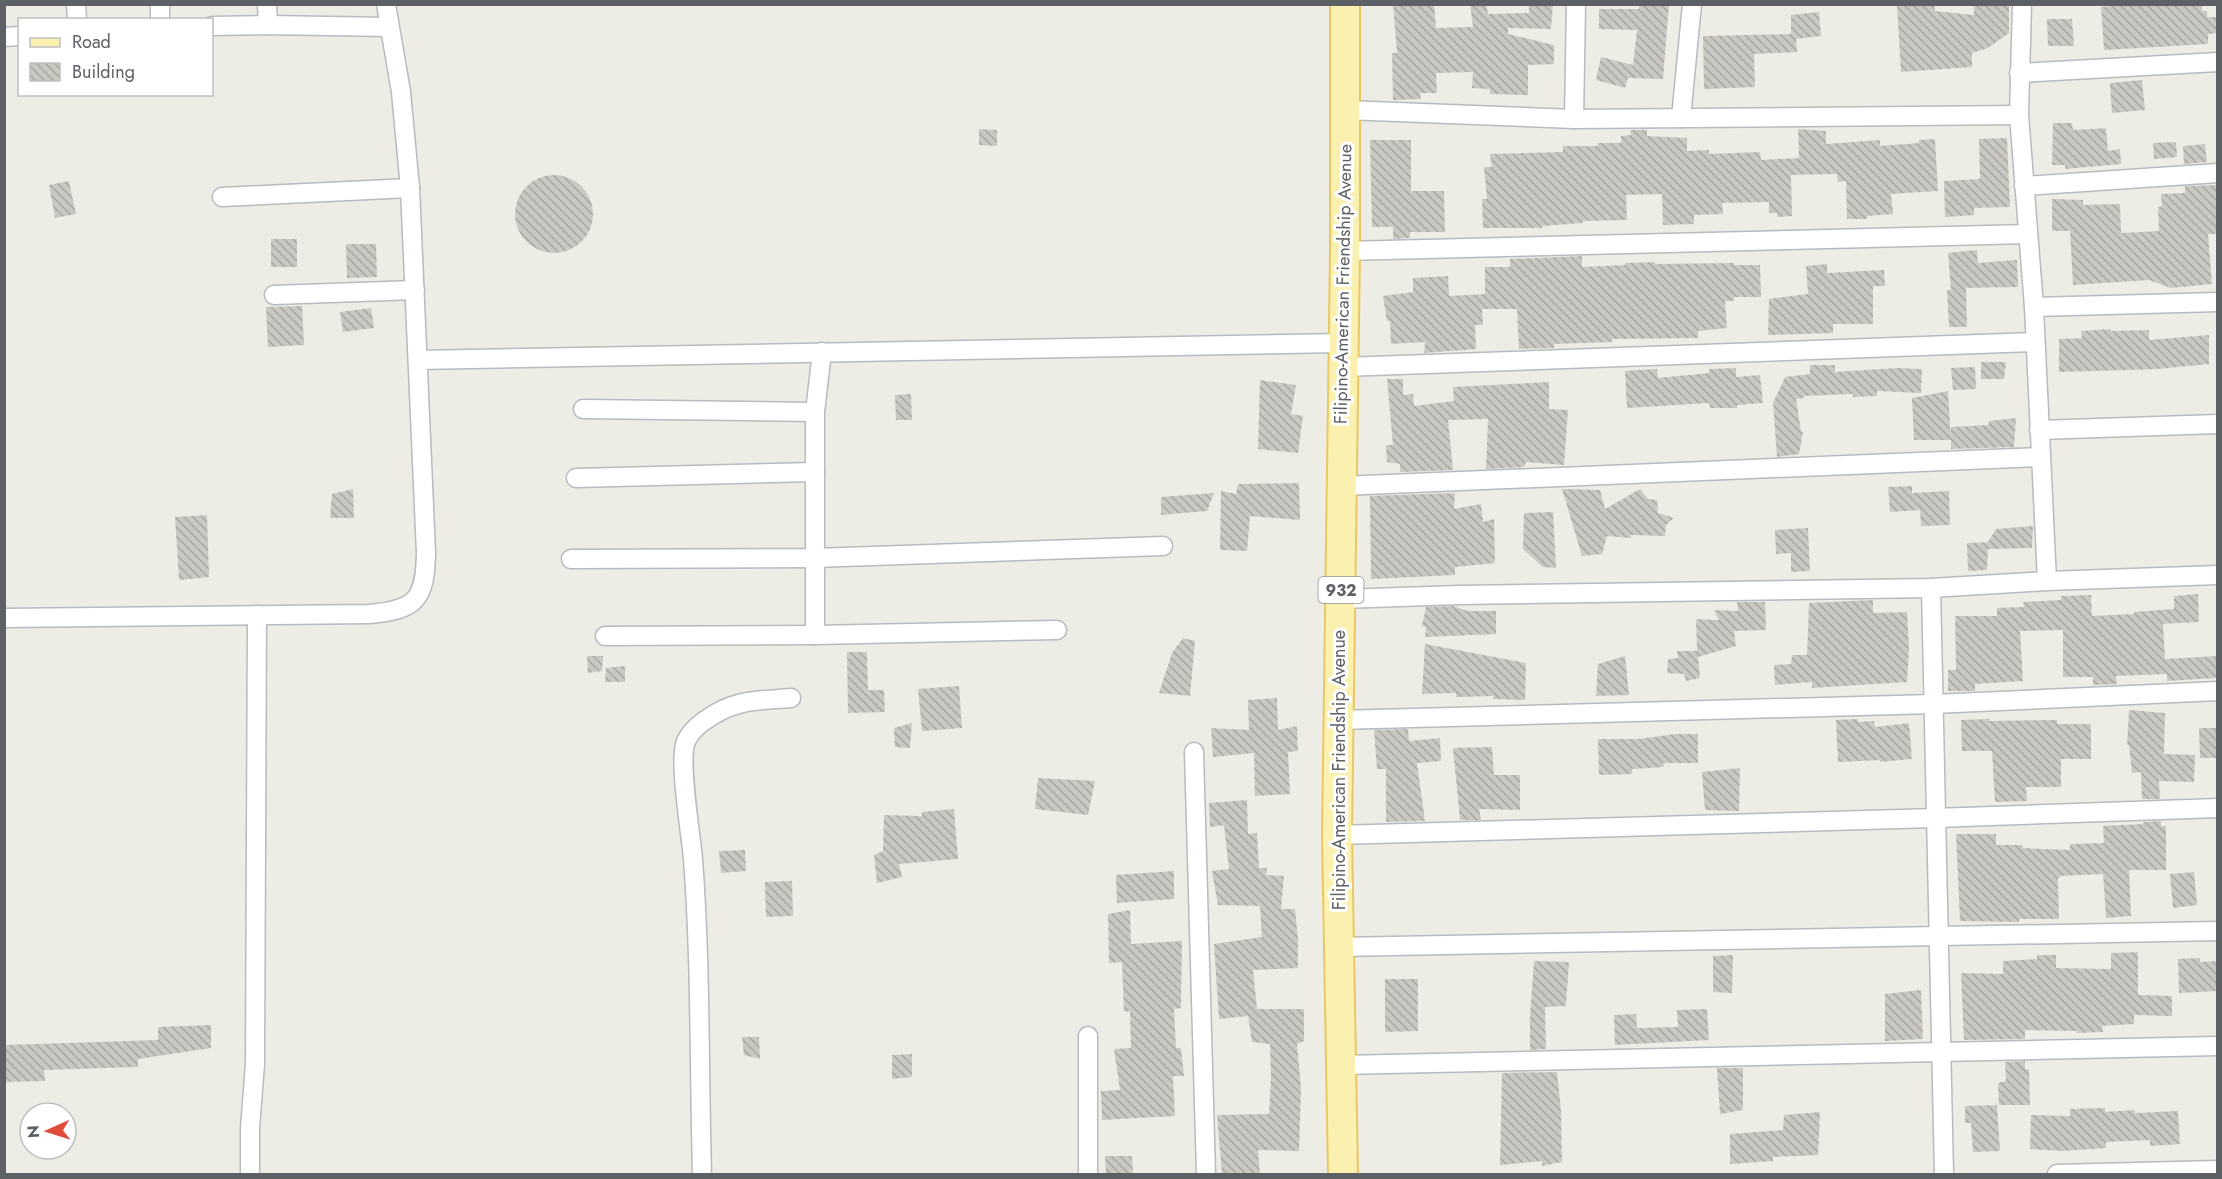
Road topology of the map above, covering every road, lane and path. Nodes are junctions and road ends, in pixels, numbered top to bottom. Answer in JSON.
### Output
{"nodes":[{"id":1,"x":267,"y":4,"type":"edge"},
{"id":2,"x":386,"y":4,"type":"edge"},
{"id":3,"x":1345,"y":4,"type":"edge"},
{"id":4,"x":1576,"y":4,"type":"edge"},
{"id":5,"x":1692,"y":4,"type":"edge"},
{"id":6,"x":2022,"y":4,"type":"edge"},
{"id":7,"x":268,"y":25,"type":"junction"},
{"id":8,"x":213,"y":26,"type":"edge"},
{"id":9,"x":389,"y":27,"type":"junction"},
{"id":10,"x":2217,"y":62,"type":"edge"},
{"id":11,"x":2019,"y":73,"type":"junction"},
{"id":12,"x":1345,"y":110,"type":"junction"},
{"id":13,"x":2019,"y":115,"type":"junction"},
{"id":14,"x":1681,"y":118,"type":"junction"},
{"id":15,"x":1574,"y":119,"type":"junction"},
{"id":16,"x":2217,"y":173,"type":"edge"},
{"id":17,"x":2024,"y":186,"type":"junction"},
{"id":18,"x":410,"y":188,"type":"junction"},
{"id":19,"x":222,"y":196,"type":"dead end"},
{"id":20,"x":2028,"y":234,"type":"junction"},
{"id":21,"x":1345,"y":250,"type":"junction"},
{"id":22,"x":415,"y":290,"type":"junction"},
{"id":23,"x":274,"y":295,"type":"dead end"},
{"id":24,"x":2217,"y":302,"type":"edge"},
{"id":25,"x":2034,"y":308,"type":"junction"},
{"id":26,"x":2036,"y":342,"type":"junction"},
{"id":27,"x":822,"y":352,"type":"junction"},
{"id":28,"x":1343,"y":355,"type":"junction"},
{"id":29,"x":418,"y":360,"type":"junction"},
{"id":30,"x":584,"y":408,"type":"dead end"},
{"id":31,"x":815,"y":412,"type":"junction"},
{"id":32,"x":2217,"y":424,"type":"edge"},
{"id":33,"x":2039,"y":430,"type":"junction"},
{"id":34,"x":2040,"y":457,"type":"junction"},
{"id":35,"x":814,"y":472,"type":"junction"},
{"id":36,"x":576,"y":478,"type":"dead end"},
{"id":37,"x":1341,"y":486,"type":"junction"},
{"id":38,"x":1163,"y":546,"type":"dead end"},
{"id":39,"x":814,"y":558,"type":"junction"},
{"id":40,"x":571,"y":559,"type":"dead end"},
{"id":41,"x":2217,"y":575,"type":"edge"},
{"id":42,"x":2047,"y":581,"type":"junction"},
{"id":43,"x":1931,"y":588,"type":"junction"},
{"id":44,"x":1341,"y":599,"type":"junction"},
{"id":45,"x":257,"y":615,"type":"junction"},
{"id":46,"x":4,"y":618,"type":"edge"},
{"id":47,"x":1057,"y":630,"type":"dead end"},
{"id":48,"x":815,"y":635,"type":"junction"},
{"id":49,"x":605,"y":636,"type":"dead end"},
{"id":50,"x":2217,"y":691,"type":"edge"},
{"id":51,"x":791,"y":698,"type":"dead end"},
{"id":52,"x":1933,"y":704,"type":"junction"},
{"id":53,"x":1338,"y":720,"type":"junction"},
{"id":54,"x":1194,"y":753,"type":"dead end"},
{"id":55,"x":2217,"y":808,"type":"edge"},
{"id":56,"x":1935,"y":818,"type":"junction"},
{"id":57,"x":1337,"y":835,"type":"junction"},
{"id":58,"x":2217,"y":931,"type":"edge"},
{"id":59,"x":1938,"y":935,"type":"junction"},
{"id":60,"x":1338,"y":947,"type":"junction"},
{"id":61,"x":1088,"y":1036,"type":"dead end"},
{"id":62,"x":2217,"y":1046,"type":"edge"},
{"id":63,"x":1941,"y":1053,"type":"junction"},
{"id":64,"x":1341,"y":1065,"type":"junction"},
{"id":65,"x":2217,"y":1170,"type":"edge"},
{"id":66,"x":250,"y":1174,"type":"edge"},
{"id":67,"x":702,"y":1174,"type":"edge"},
{"id":68,"x":1088,"y":1174,"type":"edge"},
{"id":69,"x":1206,"y":1174,"type":"edge"},
{"id":70,"x":1343,"y":1174,"type":"edge"},
{"id":71,"x":1944,"y":1174,"type":"edge"},
{"id":72,"x":2057,"y":1174,"type":"edge"}],
"edges":[{"from":1,"to":7,"type":"street"},
{"from":2,"to":9,"type":"street"},
{"from":3,"to":12,"type":"main road","name":"Filipino-American Friendship Avenue","number":"932"},
{"from":4,"to":15,"type":"street"},
{"from":5,"to":14,"type":"street"},
{"from":6,"to":11,"type":"street"},
{"from":7,"to":8,"type":"street"},
{"from":7,"to":9,"type":"street"},
{"from":9,"to":18,"type":"street"},
{"from":10,"to":11,"type":"street"},
{"from":11,"to":13,"type":"street"},
{"from":12,"to":15,"type":"street"},
{"from":12,"to":21,"type":"main road","name":"Filipino-American Friendship Avenue","number":"932"},
{"from":13,"to":14,"type":"street"},
{"from":13,"to":17,"type":"street"},
{"from":14,"to":15,"type":"street"},
{"from":16,"to":17,"type":"street"},
{"from":17,"to":20,"type":"street"},
{"from":18,"to":19,"type":"street"},
{"from":18,"to":22,"type":"street"},
{"from":20,"to":21,"type":"street"},
{"from":20,"to":25,"type":"street"},
{"from":21,"to":28,"type":"main road","name":"Filipino-American Friendship Avenue","number":"932"},
{"from":22,"to":23,"type":"street"},
{"from":22,"to":29,"type":"street"},
{"from":24,"to":25,"type":"street"},
{"from":25,"to":26,"type":"street"},
{"from":26,"to":28,"type":"street"},
{"from":26,"to":33,"type":"street"},
{"from":27,"to":28,"type":"street"},
{"from":27,"to":29,"type":"street"},
{"from":27,"to":31,"type":"street"},
{"from":28,"to":37,"type":"main road","name":"Filipino-American Friendship Avenue","number":"932"},
{"from":29,"to":45,"type":"street"},
{"from":30,"to":31,"type":"street"},
{"from":31,"to":35,"type":"street"},
{"from":32,"to":33,"type":"street"},
{"from":33,"to":34,"type":"street"},
{"from":34,"to":37,"type":"street"},
{"from":34,"to":42,"type":"street"},
{"from":35,"to":36,"type":"street"},
{"from":35,"to":39,"type":"street"},
{"from":37,"to":44,"type":"main road","name":"Filipino-American Friendship Avenue","number":"932"},
{"from":38,"to":39,"type":"street"},
{"from":39,"to":40,"type":"street"},
{"from":39,"to":48,"type":"street"},
{"from":41,"to":42,"type":"street"},
{"from":42,"to":43,"type":"street"},
{"from":43,"to":44,"type":"street"},
{"from":43,"to":52,"type":"street"},
{"from":44,"to":53,"type":"main road","name":"Filipino-American Friendship Avenue","number":"932"},
{"from":45,"to":46,"type":"street"},
{"from":45,"to":66,"type":"street"},
{"from":47,"to":48,"type":"street"},
{"from":48,"to":49,"type":"street"},
{"from":50,"to":52,"type":"street"},
{"from":51,"to":67,"type":"street"},
{"from":52,"to":53,"type":"street"},
{"from":52,"to":56,"type":"street"},
{"from":53,"to":57,"type":"main road","name":"Filipino-American Friendship Avenue","number":"932"},
{"from":54,"to":69,"type":"street"},
{"from":55,"to":56,"type":"street"},
{"from":56,"to":57,"type":"street"},
{"from":56,"to":59,"type":"street"},
{"from":57,"to":60,"type":"main road","name":"Filipino-American Friendship Avenue","number":"932"},
{"from":58,"to":59,"type":"street"},
{"from":59,"to":60,"type":"street"},
{"from":59,"to":63,"type":"street"},
{"from":60,"to":64,"type":"main road","name":"Filipino-American Friendship Avenue","number":"932"},
{"from":61,"to":68,"type":"street"},
{"from":62,"to":63,"type":"street"},
{"from":63,"to":64,"type":"street"},
{"from":63,"to":71,"type":"street"},
{"from":64,"to":70,"type":"main road","name":"Filipino-American Friendship Avenue","number":"932"},
{"from":65,"to":72,"type":"street"}]}
